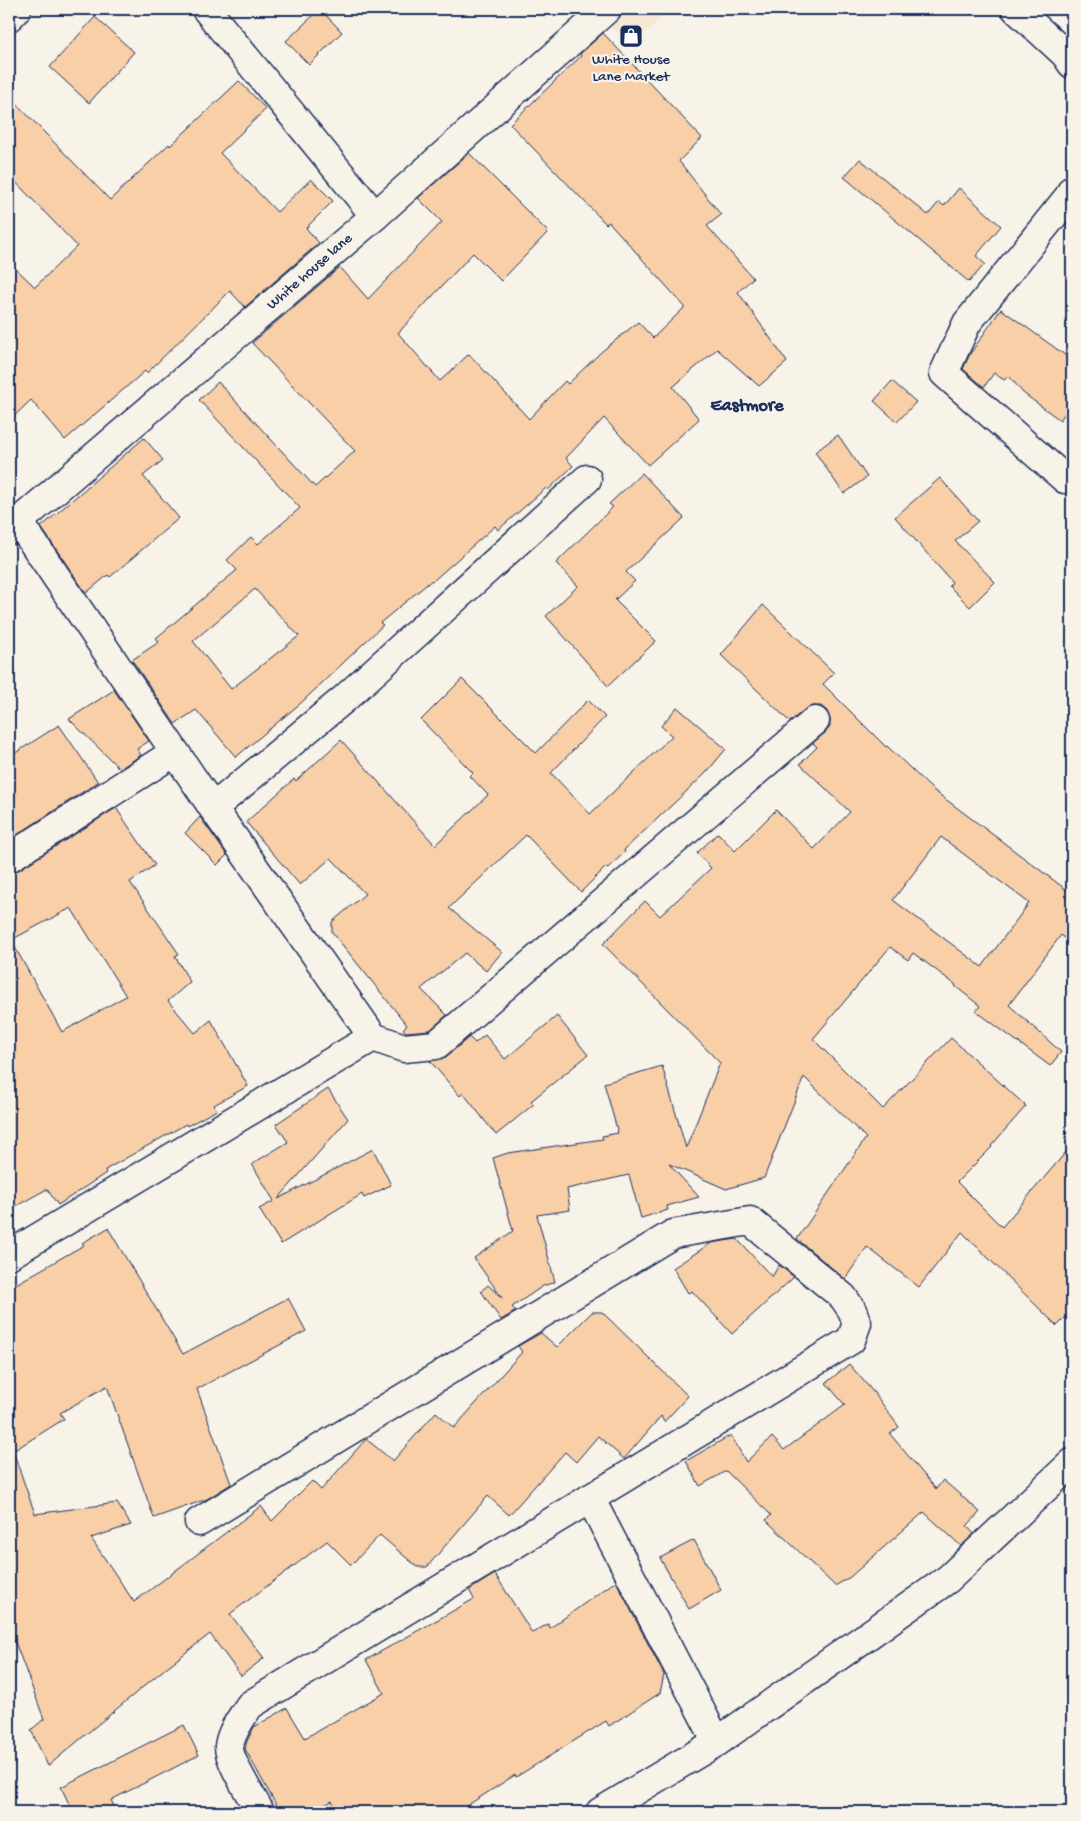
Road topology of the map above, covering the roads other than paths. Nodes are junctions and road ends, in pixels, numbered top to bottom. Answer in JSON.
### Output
{"nodes":[{"id":1,"x":17,"y":9,"type":"edge"},
{"id":2,"x":206,"y":9,"type":"edge"},
{"id":3,"x":607,"y":9,"type":"edge"},
{"id":4,"x":1016,"y":9,"type":"edge"},
{"id":5,"x":9,"y":17,"type":"edge"},
{"id":6,"x":1072,"y":64,"type":"edge"},
{"id":7,"x":1072,"y":190,"type":"edge"},
{"id":8,"x":375,"y":216,"type":"junction"},
{"id":9,"x":1065,"y":478,"type":"dead end"},
{"id":10,"x":587,"y":479,"type":"dead end"},
{"id":11,"x":14,"y":526,"type":"edge"},
{"id":12,"x":815,"y":720,"type":"dead end"},
{"id":13,"x":175,"y":752,"type":"junction"},
{"id":14,"x":213,"y":808,"type":"junction"},
{"id":15,"x":9,"y":858,"type":"edge"},
{"id":16,"x":373,"y":1036,"type":"junction"},
{"id":17,"x":9,"y":1255,"type":"edge"},
{"id":18,"x":1072,"y":1463,"type":"edge"},
{"id":19,"x":590,"y":1498,"type":"junction"},
{"id":20,"x":199,"y":1522,"type":"dead end"},
{"id":21,"x":717,"y":1742,"type":"junction"},
{"id":22,"x":260,"y":1812,"type":"edge"},
{"id":23,"x":600,"y":1812,"type":"edge"}],
"edges":[{"from":1,"to":5,"type":"street"},
{"from":2,"to":8,"type":"street"},
{"from":3,"to":8,"type":"street","name":"White house lane"},
{"from":4,"to":6,"type":"street"},
{"from":7,"to":9,"type":"street"},
{"from":8,"to":11,"type":"street","name":"White house lane"},
{"from":10,"to":14,"type":"street"},
{"from":11,"to":13,"type":"street"},
{"from":12,"to":16,"type":"street"},
{"from":13,"to":14,"type":"street"},
{"from":13,"to":15,"type":"street"},
{"from":14,"to":16,"type":"street"},
{"from":16,"to":17,"type":"street"},
{"from":18,"to":21,"type":"street"},
{"from":19,"to":20,"type":"street"},
{"from":19,"to":21,"type":"street"},
{"from":19,"to":22,"type":"street"},
{"from":21,"to":23,"type":"street"}]}
